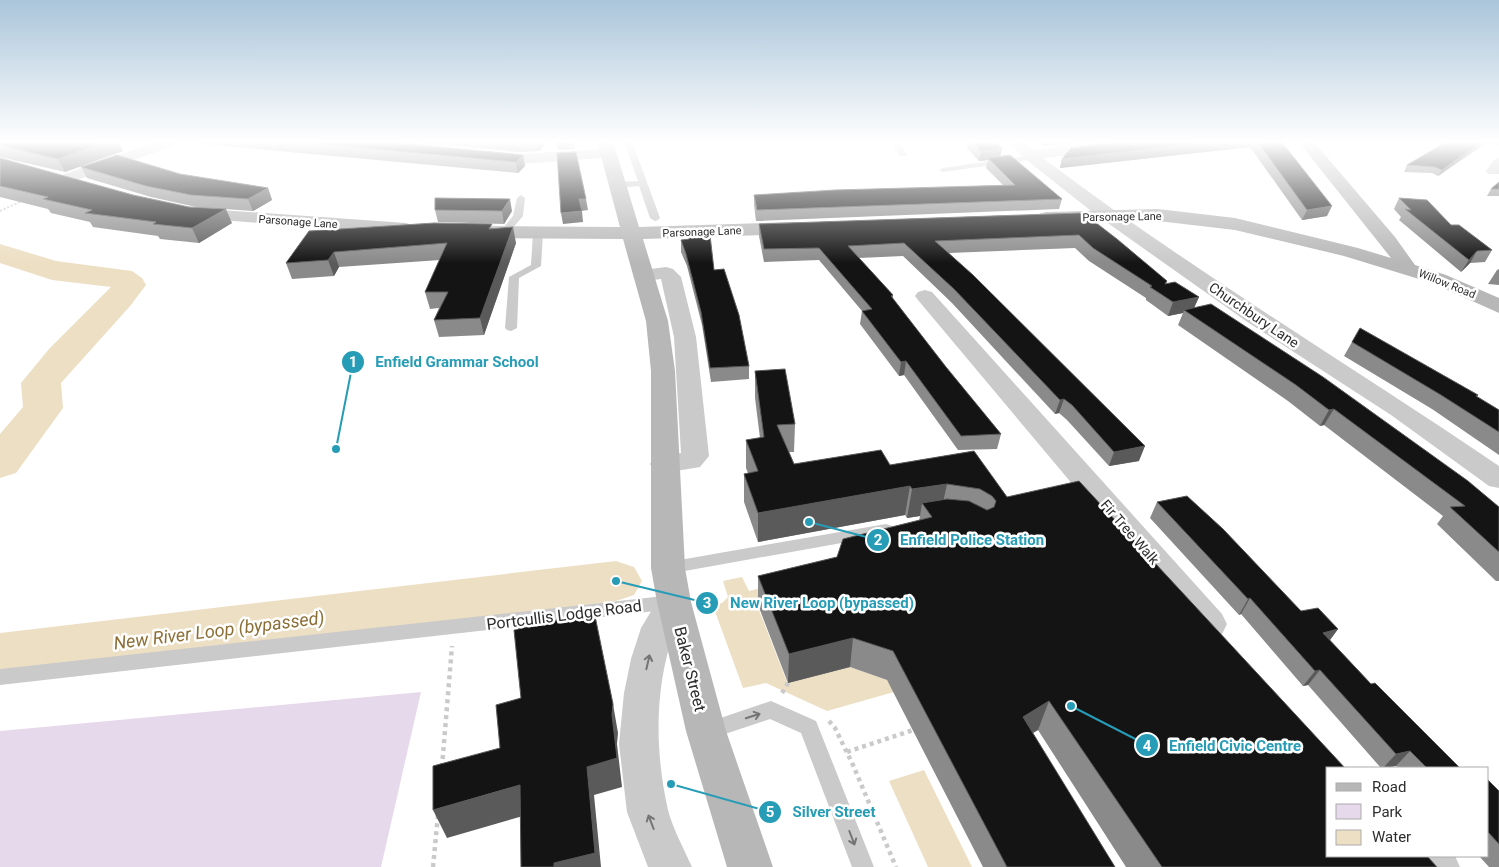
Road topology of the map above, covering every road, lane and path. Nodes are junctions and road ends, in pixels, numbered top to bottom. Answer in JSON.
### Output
{"nodes":[{"id":1,"x":617,"y":181,"type":"edge"},
{"id":2,"x":1064,"y":181,"type":"edge"},
{"id":3,"x":1338,"y":181,"type":"edge"},
{"id":4,"x":642,"y":183,"type":"joint"},
{"id":5,"x":618,"y":185,"type":"junction"},
{"id":6,"x":27,"y":198,"type":"edge"},
{"id":7,"x":521,"y":198,"type":"dead end"},
{"id":8,"x":0,"y":210,"type":"edge"},
{"id":9,"x":178,"y":211,"type":"edge"},
{"id":10,"x":1111,"y":216,"type":"junction"},
{"id":11,"x":655,"y":218,"type":"dead end"},
{"id":12,"x":1028,"y":219,"type":"edge"},
{"id":13,"x":818,"y":228,"type":"edge"},
{"id":14,"x":419,"y":230,"type":"edge"},
{"id":15,"x":1378,"y":230,"type":"junction"},
{"id":16,"x":456,"y":231,"type":"edge"},
{"id":17,"x":504,"y":233,"type":"junction"},
{"id":18,"x":631,"y":233,"type":"junction"},
{"id":19,"x":538,"y":234,"type":"junction"},
{"id":20,"x":1301,"y":240,"type":"junction"},
{"id":21,"x":1406,"y":268,"type":"junction"},
{"id":22,"x":643,"y":274,"type":"joint"},
{"id":23,"x":925,"y":296,"type":"dead end"},
{"id":24,"x":1499,"y":306,"type":"edge"},
{"id":25,"x":511,"y":328,"type":"dead end"},
{"id":26,"x":676,"y":370,"type":"joint"},
{"id":27,"x":1499,"y":479,"type":"edge"},
{"id":28,"x":902,"y":527,"type":"edge"},
{"id":29,"x":671,"y":585,"type":"junction"},
{"id":30,"x":455,"y":627,"type":"junction"},
{"id":31,"x":1228,"y":645,"type":"edge"},
{"id":32,"x":0,"y":677,"type":"edge"},
{"id":33,"x":788,"y":683,"type":"dead end"},
{"id":34,"x":782,"y":694,"type":"dead end"},
{"id":35,"x":913,"y":730,"type":"dead end"},
{"id":36,"x":706,"y":731,"type":"junction"},
{"id":37,"x":847,"y":752,"type":"dead end"},
{"id":38,"x":441,"y":774,"type":"edge"},
{"id":39,"x":438,"y":811,"type":"edge"},
{"id":40,"x":1427,"y":857,"type":"edge"},
{"id":41,"x":433,"y":867,"type":"edge"},
{"id":42,"x":670,"y":867,"type":"edge"},
{"id":43,"x":750,"y":867,"type":"edge"},
{"id":44,"x":863,"y":867,"type":"edge"},
{"id":45,"x":1438,"y":867,"type":"edge"}],
"edges":[{"from":1,"to":5,"type":"street","name":"Baker Street"},
{"from":2,"to":10,"type":"street","name":"Churchbury Lane"},
{"from":3,"to":15,"type":"street","name":"Willow Road"},
{"from":4,"to":5,"type":"lane"},
{"from":4,"to":11,"type":"lane"},
{"from":5,"to":18,"type":"street","name":"Baker Street"},
{"from":6,"to":8,"type":"path"},
{"from":7,"to":17,"type":"lane"},
{"from":9,"to":14,"type":"street","name":"Parsonage Lane"},
{"from":10,"to":12,"type":"street","name":"Parsonage Lane"},
{"from":10,"to":20,"type":"street","name":"Parsonage Lane"},
{"from":10,"to":27,"type":"street","name":"Churchbury Lane"},
{"from":13,"to":18,"type":"street","name":"Parsonage Lane"},
{"from":15,"to":20,"type":"street"},
{"from":15,"to":21,"type":"street","name":"Willow Road"},
{"from":16,"to":17,"type":"street","name":"Parsonage Lane"},
{"from":17,"to":19,"type":"street","name":"Parsonage Lane"},
{"from":18,"to":19,"type":"street","name":"Parsonage Lane"},
{"from":18,"to":22,"type":"street","name":"Baker Street"},
{"from":19,"to":25,"type":"lane"},
{"from":20,"to":21,"type":"street","name":"Parsonage Lane"},
{"from":21,"to":24,"type":"street","name":"Willow Road"},
{"from":22,"to":26,"type":"street","name":"Baker Street"},
{"from":23,"to":31,"type":"street","name":"Fir Tree Walk"},
{"from":26,"to":29,"type":"street","name":"Baker Street"},
{"from":28,"to":29,"type":"lane","name":"Portcullis Lodge Road"},
{"from":29,"to":30,"type":"lane","name":"Portcullis Lodge Road"},
{"from":29,"to":36,"type":"street","name":"Baker Street"},
{"from":42,"to":29,"type":"street","one_way":true},
{"from":30,"to":32,"type":"lane","name":"Portcullis Lodge Road"},
{"from":30,"to":38,"type":"path"},
{"from":33,"to":34,"type":"path"},
{"from":35,"to":37,"type":"path"},
{"from":36,"to":43,"type":"street","name":"Baker Street"},
{"from":36,"to":44,"type":"lane","one_way":true},
{"from":39,"to":41,"type":"path"},
{"from":40,"to":45,"type":"street"}]}
